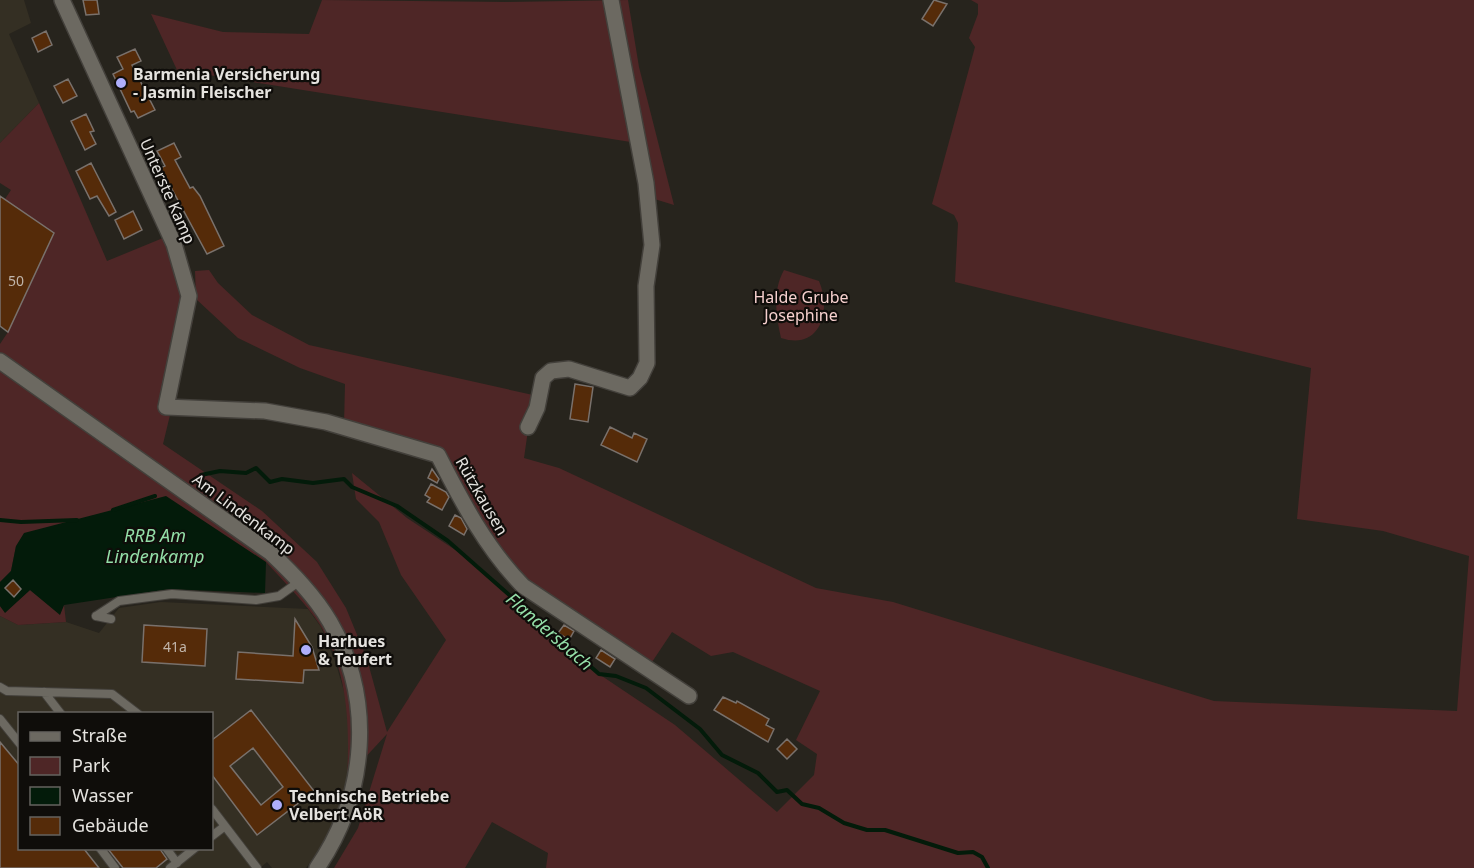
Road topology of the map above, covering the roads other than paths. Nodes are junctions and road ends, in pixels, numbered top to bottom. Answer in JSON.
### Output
{"nodes":[{"id":1,"x":62,"y":0,"type":"edge"},
{"id":2,"x":611,"y":0,"type":"edge"},
{"id":3,"x":0,"y":361,"type":"edge"},
{"id":4,"x":166,"y":407,"type":"joint"},
{"id":5,"x":528,"y":427,"type":"dead end"},
{"id":6,"x":300,"y":581,"type":"junction"},
{"id":7,"x":111,"y":619,"type":"dead end"},
{"id":8,"x":0,"y":687,"type":"edge"},
{"id":9,"x":44,"y":692,"type":"junction"},
{"id":10,"x":689,"y":696,"type":"dead end"},
{"id":11,"x":59,"y":712,"type":"edge"},
{"id":12,"x":135,"y":712,"type":"edge"},
{"id":13,"x":0,"y":719,"type":"edge"},
{"id":14,"x":18,"y":742,"type":"edge"},
{"id":15,"x":213,"y":810,"type":"edge"},
{"id":16,"x":225,"y":826,"type":"junction"},
{"id":17,"x":213,"y":835,"type":"edge"},
{"id":18,"x":101,"y":850,"type":"edge"},
{"id":19,"x":166,"y":850,"type":"edge"},
{"id":20,"x":194,"y":850,"type":"edge"},
{"id":21,"x":174,"y":865,"type":"edge"},
{"id":22,"x":116,"y":868,"type":"edge"},
{"id":23,"x":257,"y":868,"type":"edge"},
{"id":24,"x":317,"y":868,"type":"edge"}],
"edges":[{"from":1,"to":4,"type":"street","name":"Unterste Kamp"},
{"from":2,"to":5,"type":"street"},
{"from":3,"to":6,"type":"street","name":"Am Lindenkamp"},
{"from":4,"to":10,"type":"street","name":"Rützkausen"},
{"from":6,"to":7,"type":"lane"},
{"from":6,"to":24,"type":"street","name":"Am Lindenkamp"},
{"from":8,"to":9,"type":"lane"},
{"from":9,"to":11,"type":"lane"},
{"from":9,"to":12,"type":"lane"},
{"from":13,"to":14,"type":"lane"},
{"from":15,"to":16,"type":"lane"},
{"from":16,"to":17,"type":"lane"},
{"from":16,"to":23,"type":"lane"},
{"from":18,"to":22,"type":"lane"},
{"from":19,"to":21,"type":"lane"},
{"from":20,"to":21,"type":"lane"}]}
